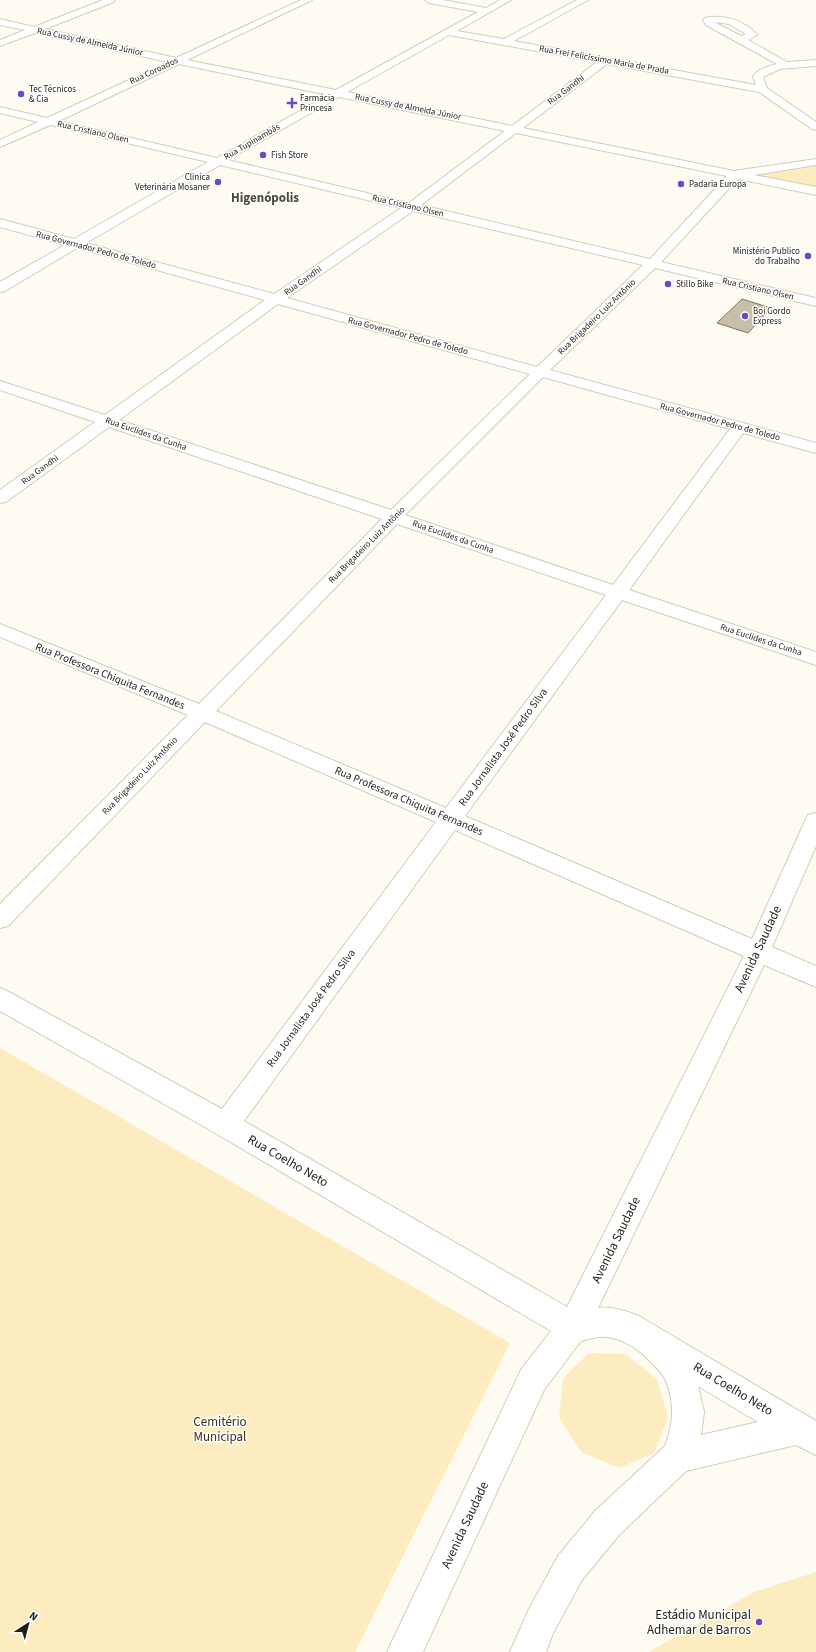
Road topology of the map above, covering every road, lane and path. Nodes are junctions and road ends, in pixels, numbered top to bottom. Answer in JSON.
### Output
{"nodes":[{"id":1,"x":111,"y":0,"type":"edge"},
{"id":2,"x":308,"y":0,"type":"edge"},
{"id":3,"x":429,"y":0,"type":"edge"},
{"id":4,"x":507,"y":0,"type":"edge"},
{"id":5,"x":584,"y":0,"type":"edge"},
{"id":6,"x":487,"y":11,"type":"junction"},
{"id":7,"x":0,"y":22,"type":"edge"},
{"id":8,"x":33,"y":30,"type":"junction"},
{"id":9,"x":447,"y":32,"type":"junction"},
{"id":10,"x":740,"y":40,"type":"dead end"},
{"id":11,"x":506,"y":42,"type":"junction"},
{"id":12,"x":0,"y":43,"type":"edge"},
{"id":13,"x":177,"y":60,"type":"junction"},
{"id":14,"x":605,"y":61,"type":"junction"},
{"id":15,"x":816,"y":63,"type":"edge"},
{"id":16,"x":786,"y":65,"type":"junction"},
{"id":17,"x":762,"y":88,"type":"junction"},
{"id":18,"x":337,"y":93,"type":"junction"},
{"id":19,"x":0,"y":110,"type":"edge"},
{"id":20,"x":46,"y":122,"type":"junction"},
{"id":21,"x":816,"y":127,"type":"edge"},
{"id":22,"x":514,"y":129,"type":"junction"},
{"id":23,"x":0,"y":144,"type":"edge"},
{"id":24,"x":219,"y":161,"type":"junction"},
{"id":25,"x":816,"y":162,"type":"edge"},
{"id":26,"x":736,"y":174,"type":"junction"},
{"id":27,"x":816,"y":191,"type":"edge"},
{"id":28,"x":411,"y":207,"type":"junction"},
{"id":29,"x":0,"y":223,"type":"edge"},
{"id":30,"x":75,"y":244,"type":"junction"},
{"id":31,"x":652,"y":264,"type":"junction"},
{"id":32,"x":0,"y":288,"type":"edge"},
{"id":33,"x":276,"y":299,"type":"junction"},
{"id":34,"x":816,"y":302,"type":"edge"},
{"id":35,"x":540,"y":372,"type":"junction"},
{"id":36,"x":0,"y":385,"type":"edge"},
{"id":37,"x":108,"y":421,"type":"junction"},
{"id":38,"x":739,"y":427,"type":"junction"},
{"id":39,"x":816,"y":448,"type":"edge"},
{"id":40,"x":0,"y":498,"type":"edge"},
{"id":41,"x":394,"y":517,"type":"junction"},
{"id":42,"x":617,"y":592,"type":"junction"},
{"id":43,"x":0,"y":630,"type":"edge"},
{"id":44,"x":816,"y":659,"type":"edge"},
{"id":45,"x":202,"y":713,"type":"junction"},
{"id":46,"x":450,"y":818,"type":"junction"},
{"id":47,"x":816,"y":821,"type":"edge"},
{"id":48,"x":0,"y":919,"type":"edge"},
{"id":49,"x":758,"y":952,"type":"junction"},
{"id":50,"x":816,"y":977,"type":"edge"},
{"id":51,"x":0,"y":999,"type":"edge"},
{"id":52,"x":226,"y":1125,"type":"junction"},
{"id":53,"x":573,"y":1327,"type":"junction"},
{"id":54,"x":650,"y":1339,"type":"junction"},
{"id":55,"x":807,"y":1434,"type":"edge"},
{"id":56,"x":666,"y":1468,"type":"junction"},
{"id":57,"x":405,"y":1652,"type":"edge"},
{"id":58,"x":528,"y":1652,"type":"edge"}],
"edges":[{"from":1,"to":8,"type":"street"},
{"from":2,"to":13,"type":"street","name":"Rua Coroados"},
{"from":3,"to":6,"type":"street"},
{"from":4,"to":6,"type":"street","name":"Rua Tupinambás"},
{"from":5,"to":11,"type":"street"},
{"from":6,"to":9,"type":"street","name":"Rua Tupinambás"},
{"from":7,"to":8,"type":"street","name":"Rua Cussy de Almeida Júnior"},
{"from":8,"to":12,"type":"street"},
{"from":8,"to":13,"type":"street","name":"Rua Cussy de Almeida Júnior"},
{"from":9,"to":11,"type":"street","name":"Rua Frei Felicíssimo Maria de Prada"},
{"from":9,"to":18,"type":"street","name":"Rua Tupinambás"},
{"from":10,"to":16,"type":"street"},
{"from":11,"to":14,"type":"street","name":"Rua Frei Felicíssimo Maria de Prada"},
{"from":13,"to":18,"type":"street","name":"Rua Cussy de Almeida Júnior"},
{"from":13,"to":20,"type":"street","name":"Rua Coroados"},
{"from":14,"to":17,"type":"street","name":"Rua Frei Felicíssimo Maria de Prada"},
{"from":14,"to":22,"type":"street","name":"Rua Gandhi"},
{"from":15,"to":16,"type":"street"},
{"from":16,"to":17,"type":"street"},
{"from":17,"to":21,"type":"street"},
{"from":18,"to":22,"type":"street","name":"Rua Cussy de Almeida Júnior"},
{"from":18,"to":24,"type":"street","name":"Rua Tupinambás"},
{"from":19,"to":20,"type":"street","name":"Rua Cristiano Olsen"},
{"from":20,"to":23,"type":"street","name":"Rua Coroados"},
{"from":20,"to":24,"type":"street","name":"Rua Cristiano Olsen"},
{"from":22,"to":26,"type":"street","name":"Rua Cussy de Almeida Júnior"},
{"from":22,"to":28,"type":"street","name":"Rua Gandhi"},
{"from":24,"to":28,"type":"street","name":"Rua Cristiano Olsen"},
{"from":24,"to":30,"type":"street","name":"Rua Tupinambás"},
{"from":25,"to":26,"type":"street"},
{"from":26,"to":27,"type":"street","name":"Rua Cussy de Almeida Júnior"},
{"from":26,"to":31,"type":"street","name":"Rua Brigadeiro Luiz Antônio"},
{"from":28,"to":31,"type":"street","name":"Rua Cristiano Olsen"},
{"from":28,"to":33,"type":"street","name":"Rua Gandhi"},
{"from":29,"to":30,"type":"street","name":"Rua Governador Pedro de Toledo"},
{"from":30,"to":32,"type":"street","name":"Rua Tupinambás"},
{"from":30,"to":33,"type":"street","name":"Rua Governador Pedro de Toledo"},
{"from":31,"to":34,"type":"street","name":"Rua Cristiano Olsen"},
{"from":31,"to":35,"type":"street","name":"Rua Brigadeiro Luiz Antônio"},
{"from":33,"to":35,"type":"street","name":"Rua Governador Pedro de Toledo"},
{"from":33,"to":37,"type":"street","name":"Rua Gandhi"},
{"from":35,"to":38,"type":"street","name":"Rua Governador Pedro de Toledo"},
{"from":35,"to":41,"type":"street","name":"Rua Brigadeiro Luiz Antônio"},
{"from":36,"to":37,"type":"street","name":"Rua Euclides da Cunha"},
{"from":37,"to":40,"type":"street","name":"Rua Gandhi"},
{"from":37,"to":41,"type":"street","name":"Rua Euclides da Cunha"},
{"from":38,"to":39,"type":"street","name":"Rua Governador Pedro de Toledo"},
{"from":38,"to":42,"type":"street","name":"Rua Jornalista José Pedro Silva"},
{"from":41,"to":42,"type":"street","name":"Rua Euclides da Cunha"},
{"from":41,"to":45,"type":"street","name":"Rua Brigadeiro Luiz Antônio"},
{"from":42,"to":44,"type":"street","name":"Rua Euclides da Cunha"},
{"from":42,"to":46,"type":"street","name":"Rua Jornalista José Pedro Silva"},
{"from":43,"to":45,"type":"street","name":"Rua Professora Chiquita Fernandes"},
{"from":45,"to":46,"type":"street","name":"Rua Professora Chiquita Fernandes"},
{"from":45,"to":48,"type":"street","name":"Rua Brigadeiro Luiz Antônio"},
{"from":46,"to":49,"type":"street","name":"Rua Professora Chiquita Fernandes"},
{"from":46,"to":52,"type":"street","name":"Rua Jornalista José Pedro Silva"},
{"from":47,"to":49,"type":"street","name":"Avenida Saudade"},
{"from":49,"to":50,"type":"street","name":"Rua Professora Chiquita Fernandes"},
{"from":49,"to":53,"type":"street","name":"Avenida Saudade"},
{"from":51,"to":52,"type":"street","name":"Rua Coelho Neto"},
{"from":52,"to":53,"type":"street","name":"Rua Coelho Neto"},
{"from":53,"to":54,"type":"street","name":"Rua Coelho Neto"},
{"from":53,"to":57,"type":"street","name":"Avenida Saudade"},
{"from":54,"to":55,"type":"street","name":"Rua Coelho Neto"},
{"from":54,"to":56,"type":"street"},
{"from":55,"to":56,"type":"street"},
{"from":56,"to":58,"type":"street"}]}
